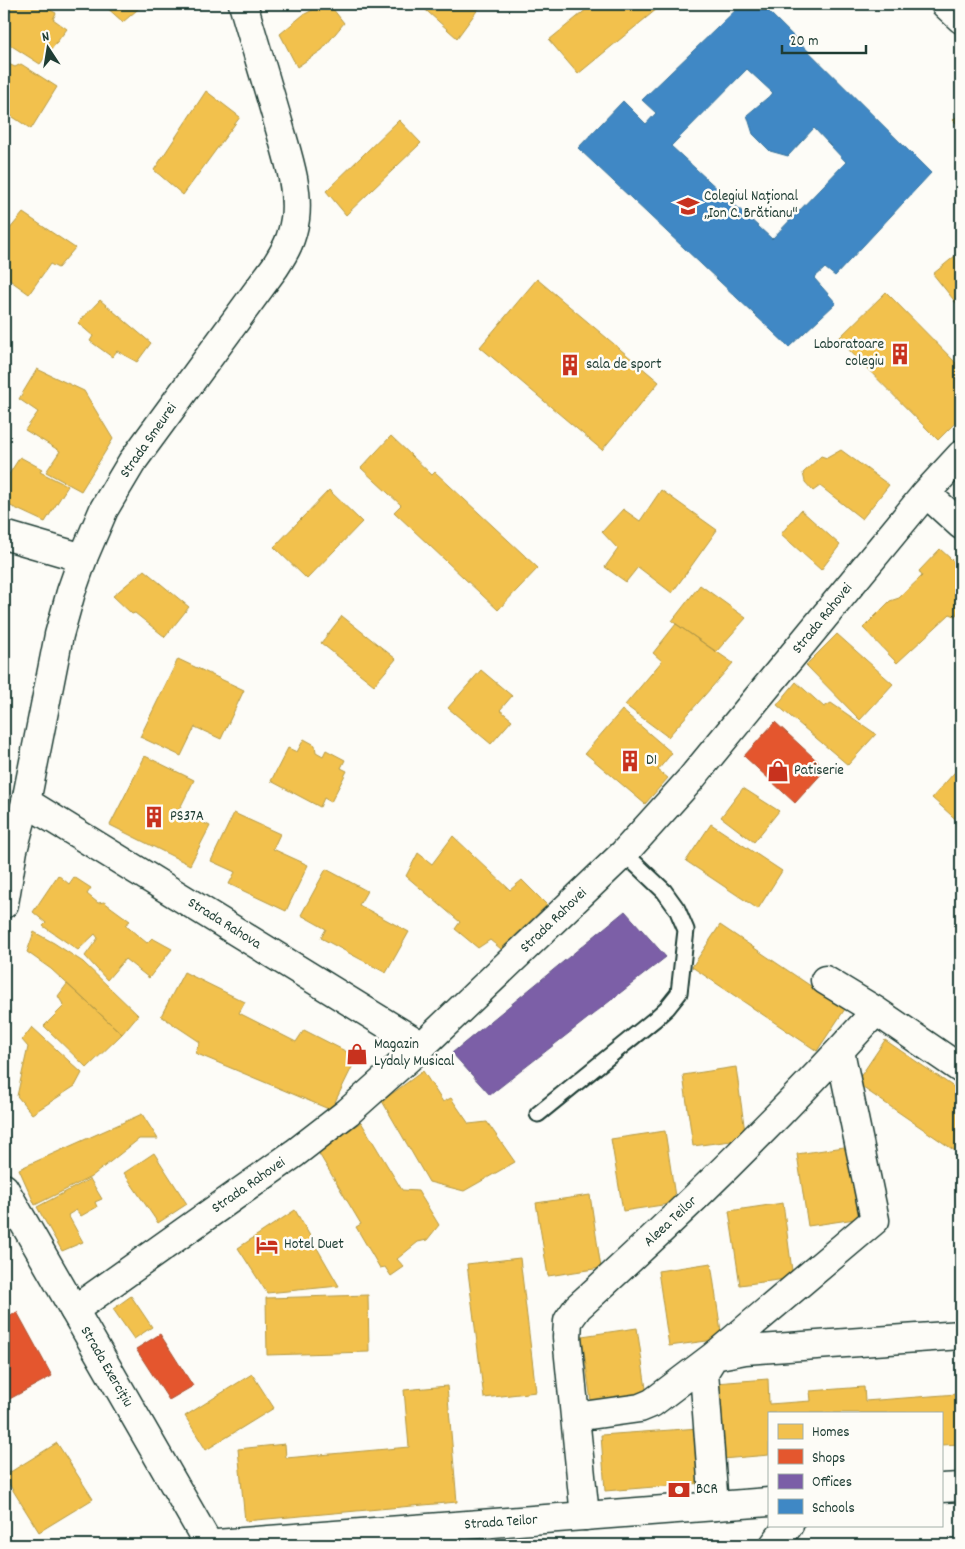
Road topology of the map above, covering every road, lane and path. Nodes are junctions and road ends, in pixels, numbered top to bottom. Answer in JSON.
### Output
{"nodes":[{"id":1,"x":243,"y":4,"type":"edge"},
{"id":2,"x":945,"y":4,"type":"edge"},
{"id":3,"x":961,"y":19,"type":"edge"},
{"id":4,"x":961,"y":455,"type":"edge"},
{"id":5,"x":926,"y":493,"type":"junction"},
{"id":6,"x":961,"y":525,"type":"edge"},
{"id":7,"x":4,"y":536,"type":"edge"},
{"id":8,"x":83,"y":558,"type":"junction"},
{"id":9,"x":26,"y":802,"type":"junction"},
{"id":10,"x":624,"y":853,"type":"junction"},
{"id":11,"x":4,"y":904,"type":"edge"},
{"id":12,"x":825,"y":980,"type":"dead end"},
{"id":13,"x":876,"y":1011,"type":"junction"},
{"id":14,"x":422,"y":1046,"type":"junction"},
{"id":15,"x":840,"y":1052,"type":"junction"},
{"id":16,"x":961,"y":1069,"type":"edge"},
{"id":17,"x":538,"y":1114,"type":"dead end"},
{"id":18,"x":4,"y":1188,"type":"edge"},
{"id":19,"x":74,"y":1310,"type":"junction"},
{"id":20,"x":961,"y":1335,"type":"edge"},
{"id":21,"x":714,"y":1356,"type":"junction"},
{"id":22,"x":575,"y":1417,"type":"junction"},
{"id":23,"x":961,"y":1487,"type":"edge"},
{"id":24,"x":942,"y":1488,"type":"edge"},
{"id":25,"x":768,"y":1502,"type":"edge"},
{"id":26,"x":714,"y":1506,"type":"junction"},
{"id":27,"x":585,"y":1516,"type":"junction"},
{"id":28,"x":788,"y":1526,"type":"edge"},
{"id":29,"x":203,"y":1545,"type":"edge"},
{"id":30,"x":209,"y":1545,"type":"edge"},
{"id":31,"x":774,"y":1545,"type":"edge"}],
"edges":[{"from":1,"to":8,"type":"street","name":"Strada Smeurei"},
{"from":2,"to":3,"type":"street"},
{"from":4,"to":5,"type":"street","name":"Strada Rahovei"},
{"from":5,"to":6,"type":"street"},
{"from":5,"to":10,"type":"street","name":"Strada Rahovei"},
{"from":7,"to":8,"type":"street"},
{"from":8,"to":9,"type":"street","name":"Strada Smeurei"},
{"from":9,"to":11,"type":"street","name":"Strada Smeurei"},
{"from":9,"to":14,"type":"street","name":"Strada Rahova"},
{"from":10,"to":14,"type":"street","name":"Strada Rahovei"},
{"from":10,"to":17,"type":"lane"},
{"from":12,"to":13,"type":"street"},
{"from":13,"to":15,"type":"street","name":"Aleea Teilor"},
{"from":13,"to":16,"type":"street"},
{"from":14,"to":19,"type":"street","name":"Strada Rahovei"},
{"from":15,"to":21,"type":"street"},
{"from":15,"to":22,"type":"street","name":"Aleea Teilor"},
{"from":18,"to":19,"type":"street","name":"Strada Exercițiu"},
{"from":19,"to":30,"type":"street","name":"Strada Exercițiu"},
{"from":20,"to":21,"type":"street"},
{"from":21,"to":22,"type":"street"},
{"from":21,"to":26,"type":"street"},
{"from":22,"to":27,"type":"street","name":"Aleea Teilor"},
{"from":23,"to":24,"type":"street"},
{"from":25,"to":26,"type":"street","name":"Strada Teilor"},
{"from":26,"to":27,"type":"street","name":"Strada Teilor"},
{"from":27,"to":30,"type":"street","name":"Strada Teilor"},
{"from":28,"to":31,"type":"street"},
{"from":29,"to":30,"type":"street","name":"Strada Teilor"}]}
